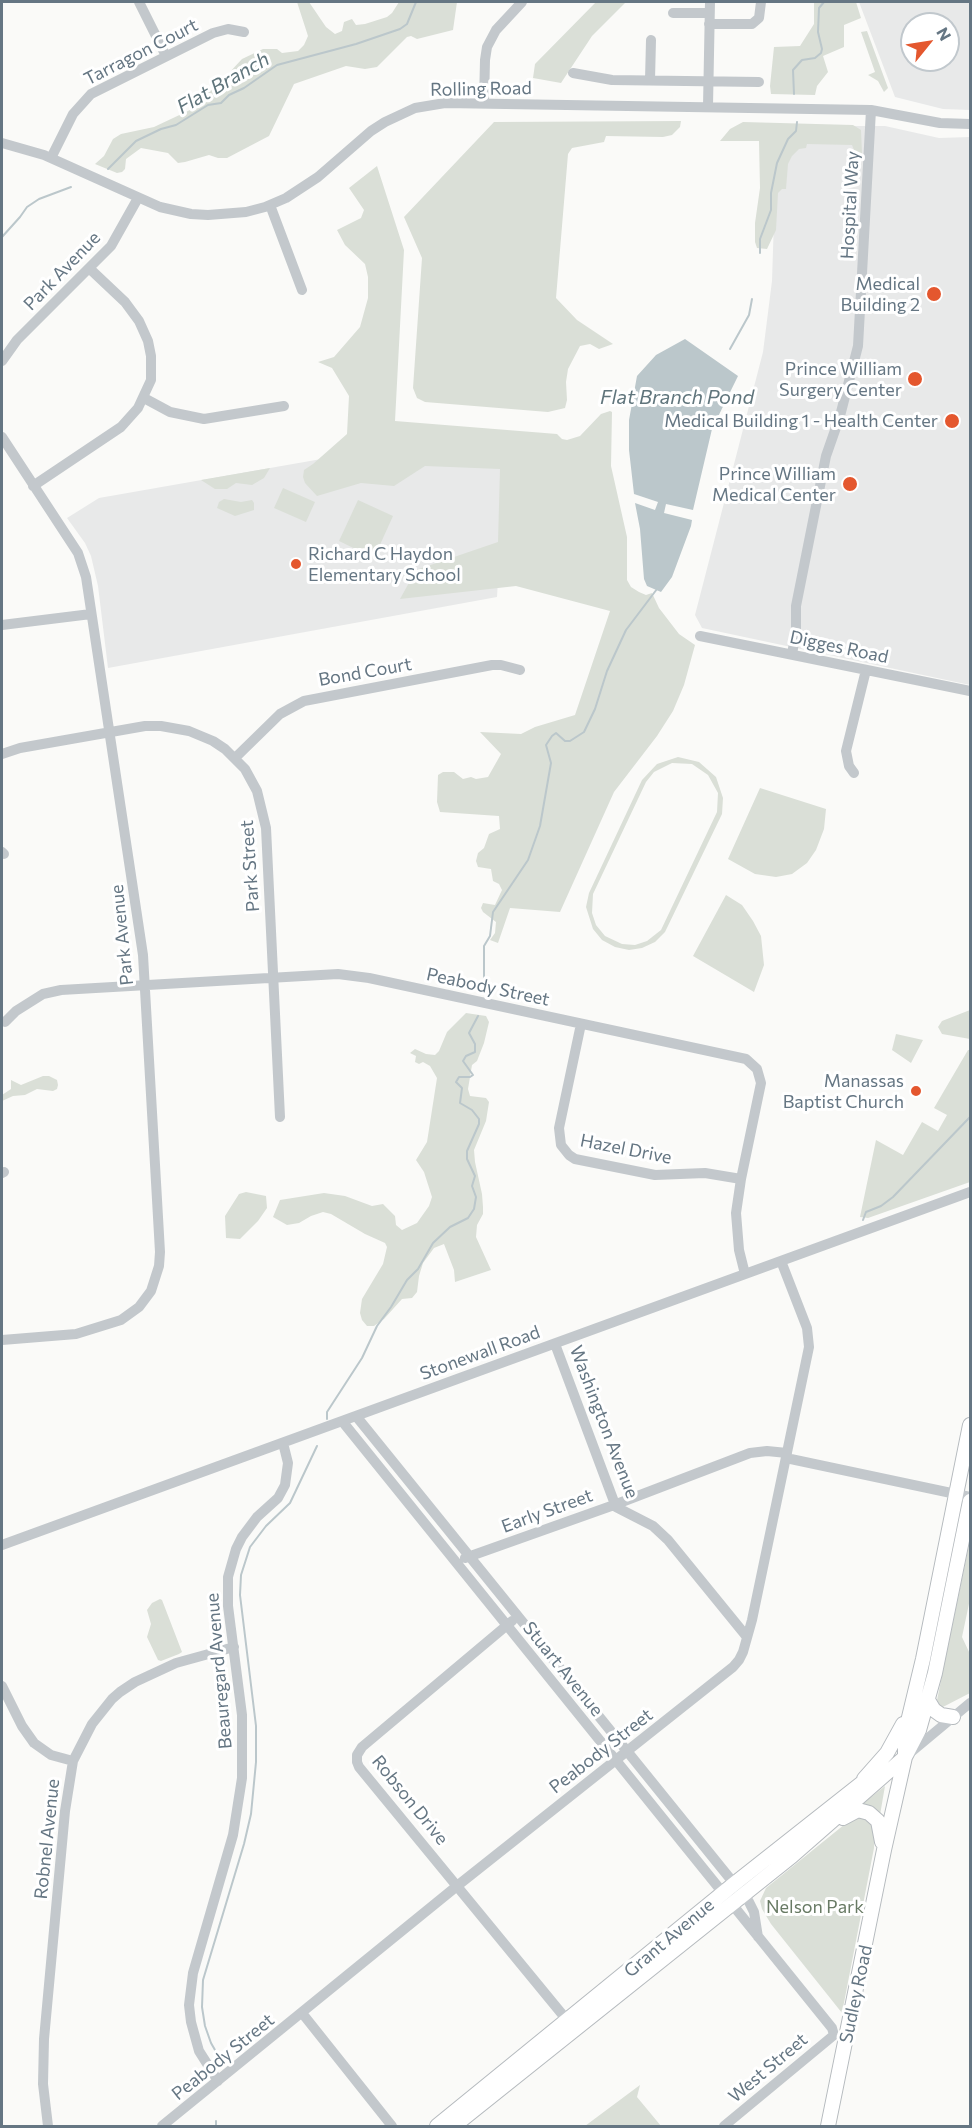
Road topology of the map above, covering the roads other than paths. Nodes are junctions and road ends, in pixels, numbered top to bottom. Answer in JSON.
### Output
{"nodes":[{"id":1,"x":139,"y":2,"type":"edge"},
{"id":2,"x":522,"y":2,"type":"edge"},
{"id":3,"x":710,"y":2,"type":"edge"},
{"id":4,"x":761,"y":2,"type":"edge"},
{"id":5,"x":673,"y":13,"type":"dead end"},
{"id":6,"x":709,"y":19,"type":"junction"},
{"id":7,"x":244,"y":32,"type":"dead end"},
{"id":8,"x":651,"y":40,"type":"dead end"},
{"id":9,"x":166,"y":56,"type":"junction"},
{"id":10,"x":573,"y":73,"type":"dead end"},
{"id":11,"x":650,"y":80,"type":"junction"},
{"id":12,"x":708,"y":81,"type":"junction"},
{"id":13,"x":759,"y":82,"type":"dead end"},
{"id":14,"x":484,"y":103,"type":"junction"},
{"id":15,"x":708,"y":106,"type":"junction"},
{"id":16,"x":871,"y":110,"type":"junction"},
{"id":17,"x":970,"y":124,"type":"edge"},
{"id":18,"x":2,"y":142,"type":"edge"},
{"id":19,"x":51,"y":158,"type":"junction"},
{"id":20,"x":138,"y":198,"type":"junction"},
{"id":21,"x":270,"y":205,"type":"junction"},
{"id":22,"x":88,"y":268,"type":"junction"},
{"id":23,"x":302,"y":290,"type":"dead end"},
{"id":24,"x":2,"y":361,"type":"edge"},
{"id":25,"x":144,"y":398,"type":"junction"},
{"id":26,"x":284,"y":406,"type":"dead end"},
{"id":27,"x":2,"y":437,"type":"edge"},
{"id":28,"x":33,"y":486,"type":"junction"},
{"id":29,"x":91,"y":614,"type":"junction"},
{"id":30,"x":2,"y":625,"type":"edge"},
{"id":31,"x":700,"y":636,"type":"dead end"},
{"id":32,"x":792,"y":654,"type":"junction"},
{"id":33,"x":866,"y":669,"type":"junction"},
{"id":34,"x":520,"y":670,"type":"dead end"},
{"id":35,"x":970,"y":691,"type":"edge"},
{"id":36,"x":110,"y":732,"type":"junction"},
{"id":37,"x":2,"y":754,"type":"edge"},
{"id":38,"x":235,"y":758,"type":"junction"},
{"id":39,"x":854,"y":773,"type":"dead end"},
{"id":40,"x":274,"y":977,"type":"junction"},
{"id":41,"x":145,"y":985,"type":"junction"},
{"id":42,"x":5,"y":1022,"type":"dead end"},
{"id":43,"x":581,"y":1024,"type":"junction"},
{"id":44,"x":280,"y":1117,"type":"dead end"},
{"id":45,"x":741,"y":1179,"type":"junction"},
{"id":46,"x":970,"y":1192,"type":"edge"},
{"id":47,"x":781,"y":1261,"type":"junction"},
{"id":48,"x":745,"y":1274,"type":"junction"},
{"id":49,"x":2,"y":1340,"type":"edge"},
{"id":50,"x":555,"y":1344,"type":"junction"},
{"id":51,"x":356,"y":1416,"type":"junction"},
{"id":52,"x":342,"y":1421,"type":"junction"},
{"id":53,"x":970,"y":1425,"type":"edge"},
{"id":54,"x":283,"y":1443,"type":"junction"},
{"id":55,"x":787,"y":1456,"type":"junction"},
{"id":56,"x":956,"y":1494,"type":"junction"},
{"id":57,"x":970,"y":1499,"type":"edge"},
{"id":58,"x":614,"y":1505,"type":"junction"},
{"id":59,"x":2,"y":1545,"type":"edge"},
{"id":60,"x":469,"y":1557,"type":"junction"},
{"id":61,"x":455,"y":1562,"type":"junction"},
{"id":62,"x":518,"y":1616,"type":"junction"},
{"id":63,"x":506,"y":1625,"type":"junction"},
{"id":64,"x":747,"y":1637,"type":"junction"},
{"id":65,"x":234,"y":1647,"type":"junction"},
{"id":66,"x":2,"y":1686,"type":"edge"},
{"id":67,"x":928,"y":1700,"type":"junction"},
{"id":68,"x":970,"y":1703,"type":"edge"},
{"id":69,"x":910,"y":1712,"type":"junction"},
{"id":70,"x":953,"y":1717,"type":"junction"},
{"id":71,"x":627,"y":1751,"type":"junction"},
{"id":72,"x":905,"y":1757,"type":"junction"},
{"id":73,"x":615,"y":1760,"type":"junction"},
{"id":74,"x":73,"y":1761,"type":"junction"},
{"id":75,"x":860,"y":1784,"type":"junction"},
{"id":76,"x":826,"y":1824,"type":"junction"},
{"id":77,"x":884,"y":1850,"type":"junction"},
{"id":78,"x":734,"y":1884,"type":"junction"},
{"id":79,"x":457,"y":1886,"type":"junction"},
{"id":80,"x":723,"y":1893,"type":"junction"},
{"id":81,"x":744,"y":1895,"type":"junction"},
{"id":82,"x":732,"y":1905,"type":"junction"},
{"id":83,"x":758,"y":1937,"type":"junction"},
{"id":84,"x":302,"y":2013,"type":"junction"},
{"id":85,"x":571,"y":2026,"type":"junction"},
{"id":86,"x":834,"y":2035,"type":"joint"},
{"id":87,"x":218,"y":2082,"type":"junction"},
{"id":88,"x":48,"y":2127,"type":"edge"},
{"id":89,"x":162,"y":2127,"type":"edge"},
{"id":90,"x":392,"y":2127,"type":"edge"},
{"id":91,"x":437,"y":2127,"type":"edge"},
{"id":92,"x":454,"y":2127,"type":"edge"},
{"id":93,"x":724,"y":2127,"type":"edge"},
{"id":94,"x":828,"y":2127,"type":"edge"}],
"edges":[{"from":1,"to":9,"type":"street"},
{"from":2,"to":14,"type":"street"},
{"from":3,"to":6,"type":"street"},
{"from":4,"to":6,"type":"street"},
{"from":5,"to":6,"type":"street"},
{"from":6,"to":12,"type":"street"},
{"from":7,"to":9,"type":"street","name":"Tarragon Court"},
{"from":8,"to":11,"type":"street"},
{"from":9,"to":19,"type":"street","name":"Tarragon Court"},
{"from":10,"to":11,"type":"street"},
{"from":11,"to":12,"type":"street"},
{"from":12,"to":13,"type":"street"},
{"from":12,"to":15,"type":"street"},
{"from":14,"to":15,"type":"street","name":"Rolling Road"},
{"from":14,"to":21,"type":"street","name":"Rolling Road"},
{"from":15,"to":16,"type":"street","name":"Rolling Road"},
{"from":16,"to":17,"type":"street","name":"Rolling Road"},
{"from":16,"to":32,"type":"street","name":"Hospital Way"},
{"from":18,"to":19,"type":"street","name":"Rolling Road"},
{"from":19,"to":20,"type":"street","name":"Rolling Road"},
{"from":20,"to":21,"type":"street","name":"Rolling Road"},
{"from":20,"to":22,"type":"street","name":"Park Avenue"},
{"from":21,"to":23,"type":"street"},
{"from":22,"to":24,"type":"street","name":"Park Avenue"},
{"from":22,"to":25,"type":"street"},
{"from":25,"to":26,"type":"street"},
{"from":25,"to":28,"type":"street"},
{"from":27,"to":28,"type":"street","name":"Park Avenue"},
{"from":28,"to":29,"type":"street","name":"Park Avenue"},
{"from":29,"to":30,"type":"street"},
{"from":29,"to":36,"type":"street","name":"Park Avenue"},
{"from":31,"to":32,"type":"street","name":"Digges Road"},
{"from":32,"to":33,"type":"street","name":"Digges Road"},
{"from":33,"to":35,"type":"street","name":"Digges Road"},
{"from":33,"to":39,"type":"street"},
{"from":34,"to":38,"type":"street","name":"Bond Court"},
{"from":36,"to":37,"type":"street","name":"Park Street"},
{"from":36,"to":38,"type":"street","name":"Park Street"},
{"from":36,"to":41,"type":"street","name":"Park Avenue"},
{"from":38,"to":40,"type":"street","name":"Park Street"},
{"from":40,"to":41,"type":"street","name":"Peabody Street"},
{"from":40,"to":43,"type":"street","name":"Peabody Street"},
{"from":40,"to":44,"type":"street","name":"Park Street"},
{"from":41,"to":42,"type":"street","name":"Peabody Street"},
{"from":41,"to":49,"type":"street","name":"Park Avenue"},
{"from":43,"to":45,"type":"street","name":"Peabody Street"},
{"from":43,"to":45,"type":"street","name":"Hazel Drive"},
{"from":45,"to":48,"type":"street","name":"Peabody Street"},
{"from":46,"to":47,"type":"street","name":"Stonewall Road"},
{"from":47,"to":48,"type":"street","name":"Stonewall Road"},
{"from":47,"to":55,"type":"street","name":"Peabody Street"},
{"from":48,"to":50,"type":"street","name":"Stonewall Road"},
{"from":50,"to":51,"type":"street","name":"Stonewall Road"},
{"from":50,"to":58,"type":"street","name":"Washington Avenue"},
{"from":51,"to":52,"type":"street","name":"Stonewall Road"},
{"from":51,"to":60,"type":"street","name":"Stuart Avenue"},
{"from":52,"to":54,"type":"street","name":"Stonewall Road"},
{"from":52,"to":61,"type":"street","name":"Stuart Avenue"},
{"from":53,"to":56,"type":"main road","name":"Sudley Road"},
{"from":54,"to":59,"type":"street","name":"Stonewall Road"},
{"from":54,"to":65,"type":"street","name":"Beauregard Avenue"},
{"from":55,"to":56,"type":"street","name":"Early Street"},
{"from":55,"to":58,"type":"street","name":"Early Street"},
{"from":55,"to":64,"type":"street","name":"Peabody Street"},
{"from":56,"to":57,"type":"street","name":"Early Street"},
{"from":56,"to":69,"type":"main road","name":"Sudley Road"},
{"from":57,"to":67,"type":"main road","name":"Sudley Road"},
{"from":58,"to":60,"type":"street","name":"Early Street"},
{"from":58,"to":64,"type":"street","name":"Washington Avenue"},
{"from":60,"to":61,"type":"street","name":"Early Street"},
{"from":60,"to":62,"type":"street","name":"Stuart Avenue"},
{"from":61,"to":63,"type":"street","name":"Stuart Avenue"},
{"from":62,"to":63,"type":"street","name":"Robson Drive"},
{"from":62,"to":71,"type":"street","name":"Stuart Avenue"},
{"from":63,"to":73,"type":"street","name":"Stuart Avenue"},
{"from":63,"to":79,"type":"street","name":"Robson Drive"},
{"from":64,"to":71,"type":"street","name":"Peabody Street"},
{"from":65,"to":74,"type":"street","name":"Robnel Avenue"},
{"from":65,"to":87,"type":"street","name":"Beauregard Avenue"},
{"from":66,"to":74,"type":"street"},
{"from":67,"to":70,"type":"main road"},
{"from":67,"to":72,"type":"main road","name":"Sudley Road"},
{"from":68,"to":70,"type":"street","name":"Grant Avenue"},
{"from":69,"to":72,"type":"main road","name":"Sudley Road"},
{"from":69,"to":75,"type":"main road"},
{"from":70,"to":72,"type":"street","name":"Grant Avenue"},
{"from":71,"to":73,"type":"street","name":"Peabody Street"},
{"from":71,"to":78,"type":"street","name":"Stuart Avenue"},
{"from":72,"to":75,"type":"main road","name":"Grant Avenue"},
{"from":72,"to":76,"type":"main road","name":"Grant Avenue"},
{"from":72,"to":77,"type":"main road","name":"Sudley Road"},
{"from":73,"to":79,"type":"street","name":"Peabody Street"},
{"from":73,"to":80,"type":"street","name":"Stuart Avenue"},
{"from":74,"to":88,"type":"street","name":"Robnel Avenue"},
{"from":75,"to":78,"type":"main road","name":"Grant Avenue"},
{"from":76,"to":77,"type":"main road"},
{"from":76,"to":81,"type":"main road","name":"Grant Avenue"},
{"from":77,"to":94,"type":"main road","name":"Sudley Road"},
{"from":78,"to":80,"type":"main road","name":"Grant Avenue"},
{"from":78,"to":81,"type":"street","name":"Stuart Avenue"},
{"from":79,"to":84,"type":"street","name":"Peabody Street"},
{"from":79,"to":85,"type":"street","name":"Robson Drive"},
{"from":80,"to":82,"type":"street","name":"Stuart Avenue"},
{"from":80,"to":85,"type":"main road","name":"Grant Avenue"},
{"from":81,"to":82,"type":"main road","name":"Grant Avenue"},
{"from":81,"to":83,"type":"street","name":"Stuart Avenue"},
{"from":82,"to":83,"type":"street","name":"Stuart Avenue"},
{"from":82,"to":85,"type":"main road","name":"Grant Avenue"},
{"from":83,"to":86,"type":"street","name":"Stuart Avenue"},
{"from":84,"to":87,"type":"street","name":"Peabody Street"},
{"from":84,"to":90,"type":"street"},
{"from":85,"to":91,"type":"main road","name":"Grant Avenue"},
{"from":85,"to":92,"type":"main road","name":"Grant Avenue"},
{"from":86,"to":93,"type":"street","name":"West Street"},
{"from":87,"to":89,"type":"street","name":"Peabody Street"}]}
